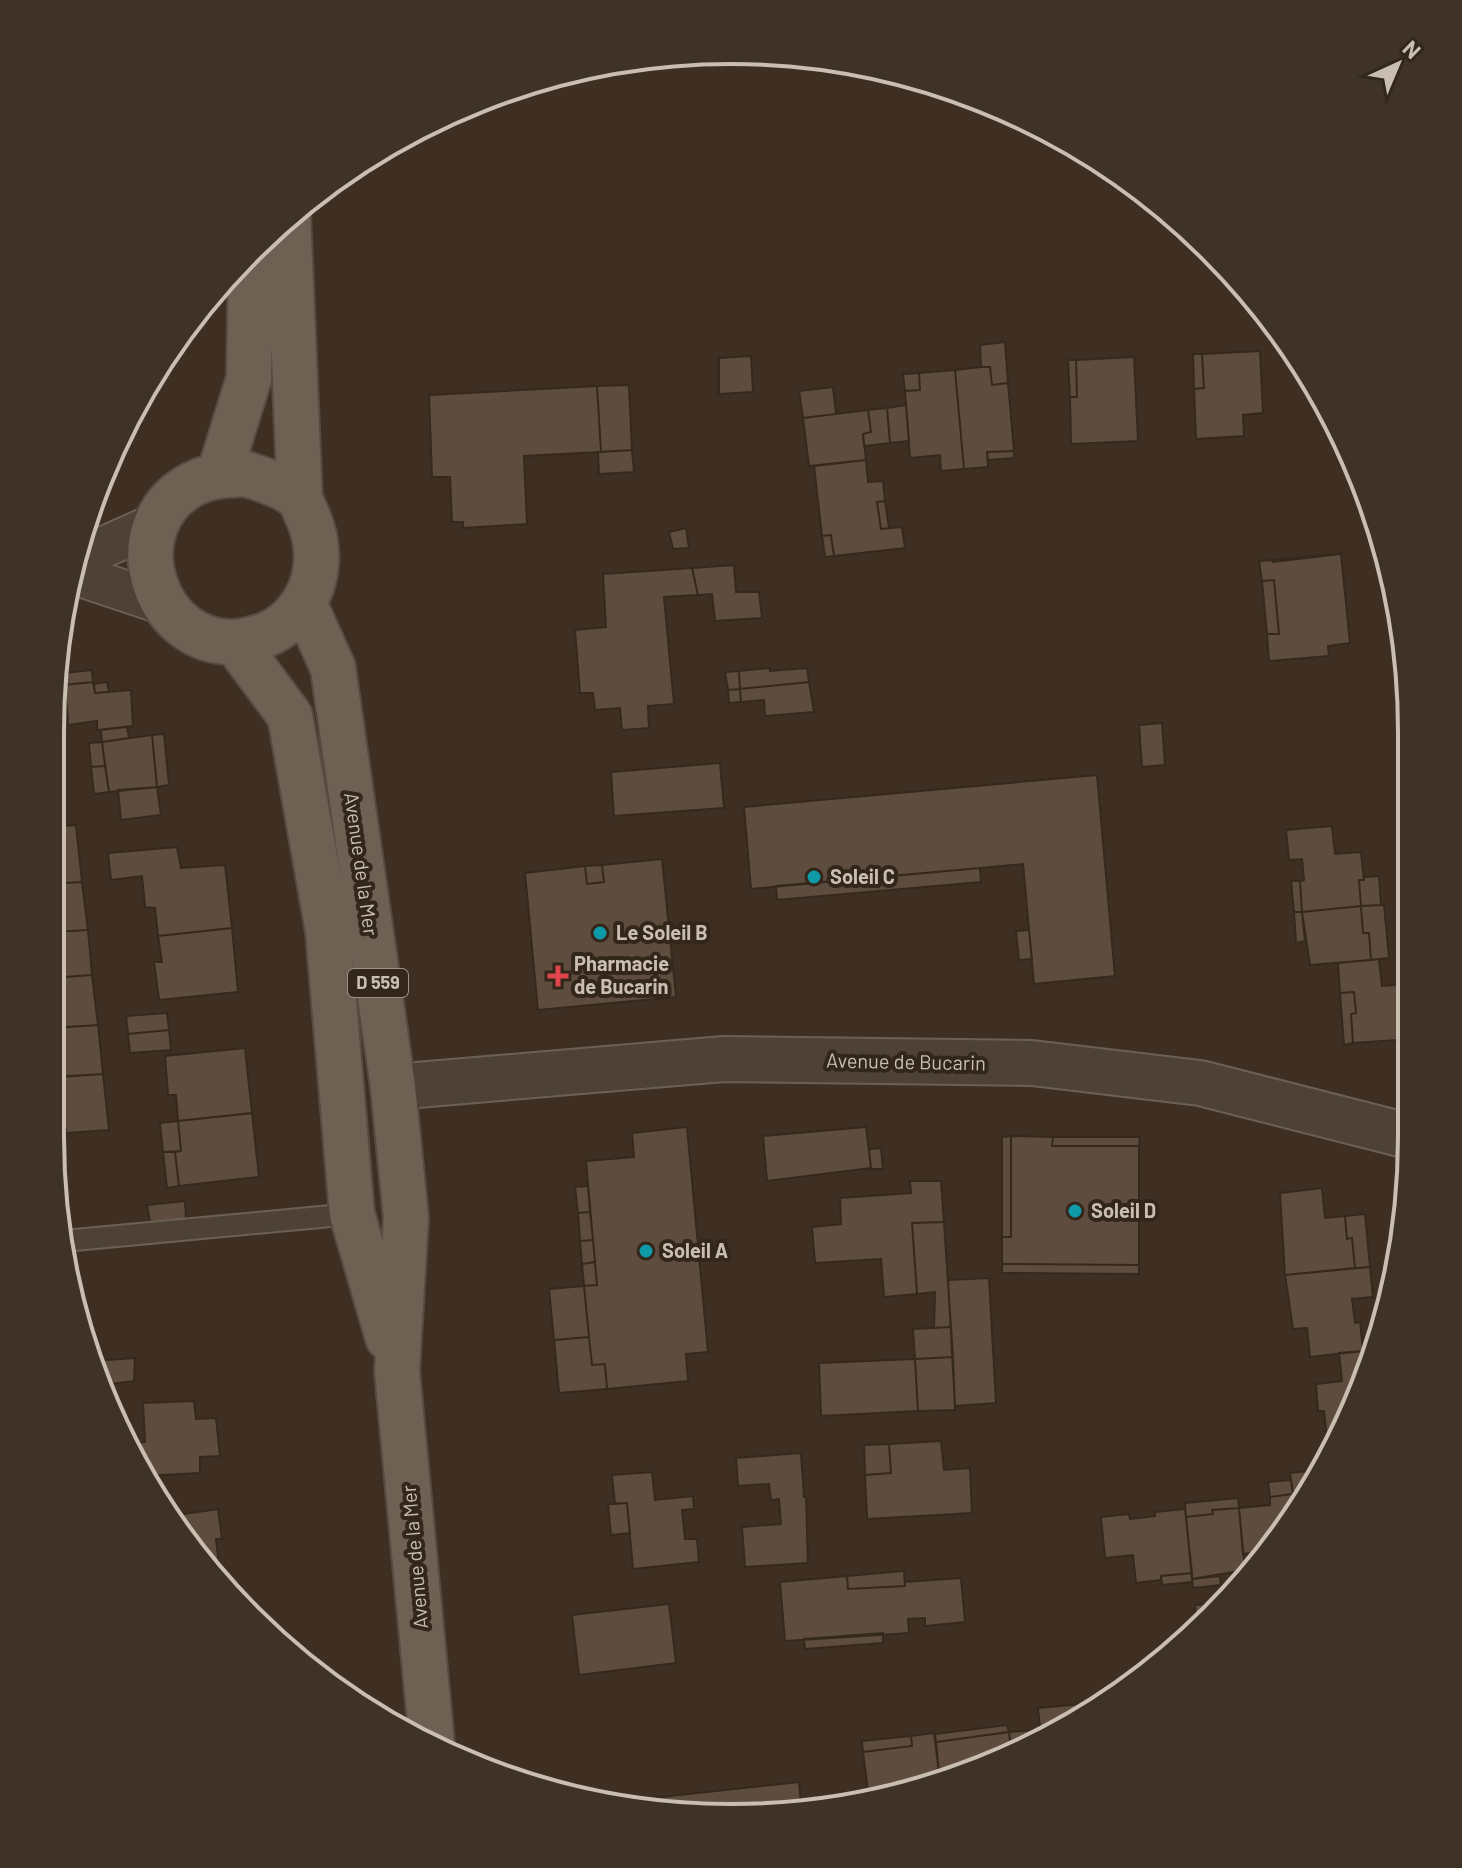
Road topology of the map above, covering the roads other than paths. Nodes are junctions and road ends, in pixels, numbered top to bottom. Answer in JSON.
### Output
{"nodes":[{"id":1,"x":289,"y":232,"type":"edge"},
{"id":2,"x":251,"y":268,"type":"edge"},
{"id":3,"x":219,"y":475,"type":"junction"},
{"id":4,"x":300,"y":500,"type":"junction"},
{"id":5,"x":156,"y":524,"type":"junction"},
{"id":6,"x":88,"y":554,"type":"edge"},
{"id":7,"x":83,"y":577,"type":"edge"},
{"id":8,"x":304,"y":603,"type":"junction"},
{"id":9,"x":164,"y":604,"type":"junction"},
{"id":10,"x":235,"y":642,"type":"junction"},
{"id":11,"x":393,"y":1087,"type":"junction"},
{"id":12,"x":1398,"y":1133,"type":"edge"},
{"id":13,"x":352,"y":1214,"type":"junction"},
{"id":14,"x":73,"y":1240,"type":"edge"},
{"id":15,"x":397,"y":1371,"type":"junction"},
{"id":16,"x":431,"y":1732,"type":"edge"}],
"edges":[{"from":1,"to":4,"type":"main road"},
{"from":2,"to":3,"type":"main road"},
{"from":3,"to":4,"type":"main road"},
{"from":3,"to":5,"type":"main road"},
{"from":4,"to":8,"type":"main road"},
{"from":5,"to":6,"type":"street"},
{"from":5,"to":9,"type":"main road"},
{"from":7,"to":9,"type":"street"},
{"from":8,"to":10,"type":"main road"},
{"from":8,"to":11,"type":"main road","name":"Avenue de la Mer","number":"D 559"},
{"from":9,"to":10,"type":"main road"},
{"from":10,"to":13,"type":"main road","name":"Avenue de la Mer","number":"D 559"},
{"from":11,"to":12,"type":"street","name":"Avenue de Bucarin"},
{"from":11,"to":15,"type":"main road","name":"Avenue de la Mer","number":"D 559"},
{"from":13,"to":14,"type":"lane"},
{"from":13,"to":15,"type":"main road","name":"Avenue de la Mer","number":"D 559"},
{"from":15,"to":16,"type":"main road","name":"Avenue de la Mer","number":"D 559"}]}
